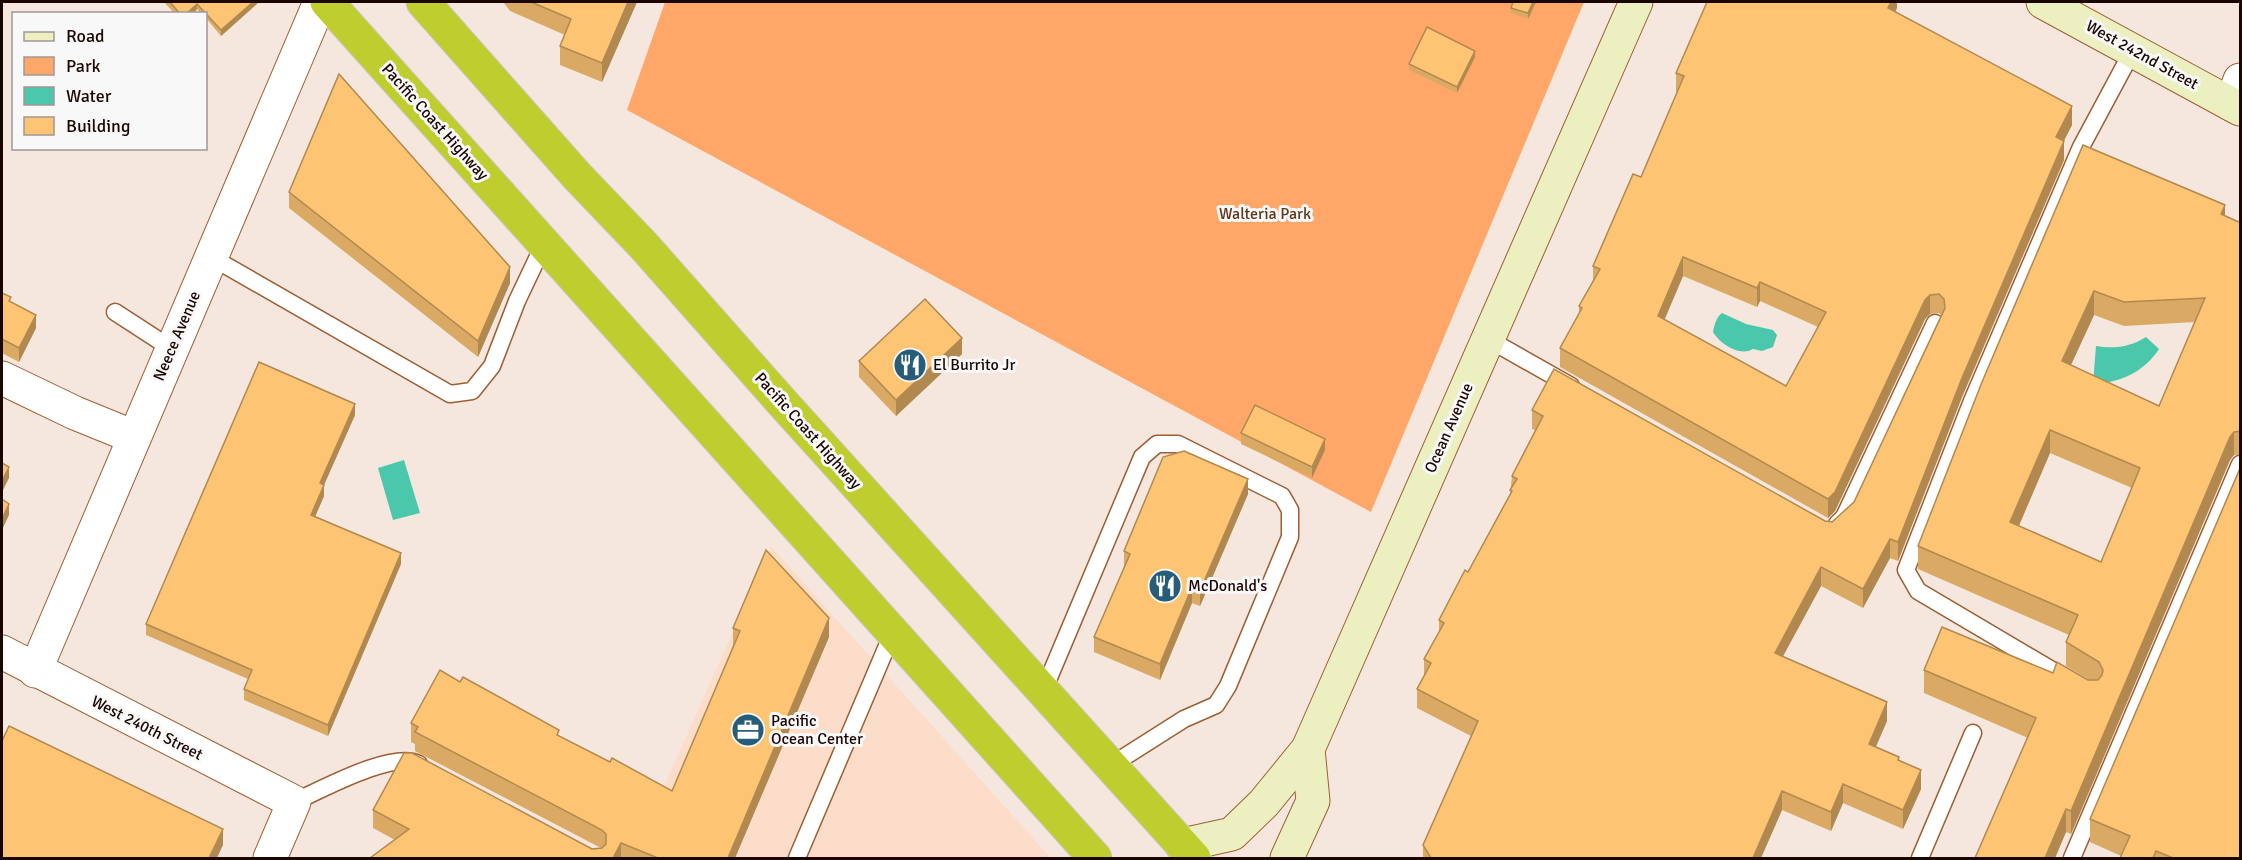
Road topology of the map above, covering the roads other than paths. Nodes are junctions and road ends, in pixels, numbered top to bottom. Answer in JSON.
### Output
{"nodes":[{"id":1,"x":320,"y":2,"type":"edge"},
{"id":2,"x":327,"y":2,"type":"edge"},
{"id":3,"x":423,"y":2,"type":"edge"},
{"id":4,"x":1636,"y":2,"type":"edge"},
{"id":5,"x":2043,"y":2,"type":"edge"},
{"id":6,"x":2133,"y":50,"type":"junction"},
{"id":7,"x":2237,"y":98,"type":"edge"},
{"id":8,"x":544,"y":244,"type":"junction"},
{"id":9,"x":211,"y":257,"type":"junction"},
{"id":10,"x":115,"y":312,"type":"dead end"},
{"id":11,"x":1935,"y":323,"type":"edge"},
{"id":12,"x":1488,"y":339,"type":"junction"},
{"id":13,"x":172,"y":349,"type":"junction"},
{"id":14,"x":2,"y":378,"type":"edge"},
{"id":15,"x":1581,"y":392,"type":"edge"},
{"id":16,"x":134,"y":437,"type":"junction"},
{"id":17,"x":2241,"y":464,"type":"edge"},
{"id":18,"x":1820,"y":526,"type":"edge"},
{"id":19,"x":893,"y":632,"type":"junction"},
{"id":20,"x":2,"y":652,"type":"edge"},
{"id":21,"x":35,"y":671,"type":"junction"},
{"id":22,"x":2083,"y":688,"type":"edge"},
{"id":23,"x":1043,"y":692,"type":"junction"},
{"id":24,"x":1973,"y":733,"type":"dead end"},
{"id":25,"x":1308,"y":749,"type":"junction"},
{"id":26,"x":1110,"y":766,"type":"junction"},
{"id":27,"x":435,"y":772,"type":"edge"},
{"id":28,"x":294,"y":802,"type":"junction"},
{"id":29,"x":1188,"y":852,"type":"edge"},
{"id":30,"x":270,"y":858,"type":"edge"},
{"id":31,"x":797,"y":858,"type":"edge"},
{"id":32,"x":1095,"y":858,"type":"edge"},
{"id":33,"x":1287,"y":858,"type":"edge"},
{"id":34,"x":1920,"y":858,"type":"edge"},
{"id":35,"x":2072,"y":858,"type":"edge"}],
"edges":[{"from":1,"to":9,"type":"street","name":"Neece Avenue"},
{"from":2,"to":8,"type":"highway","name":"Pacific Coast Highway"},
{"from":3,"to":23,"type":"highway","name":"Pacific Coast Highway"},
{"from":4,"to":12,"type":"street","name":"Ocean Avenue"},
{"from":5,"to":6,"type":"street","name":"West 242nd Street"},
{"from":6,"to":7,"type":"street","name":"West 242nd Street"},
{"from":6,"to":22,"type":"lane"},
{"from":8,"to":9,"type":"lane"},
{"from":8,"to":19,"type":"highway","name":"Pacific Coast Highway"},
{"from":9,"to":13,"type":"street","name":"Neece Avenue"},
{"from":10,"to":13,"type":"lane"},
{"from":11,"to":18,"type":"lane"},
{"from":12,"to":15,"type":"lane"},
{"from":12,"to":25,"type":"street","name":"Ocean Avenue"},
{"from":13,"to":16,"type":"street","name":"Neece Avenue"},
{"from":14,"to":16,"type":"street"},
{"from":16,"to":21,"type":"street","name":"Neece Avenue"},
{"from":17,"to":35,"type":"lane"},
{"from":19,"to":31,"type":"lane"},
{"from":19,"to":32,"type":"highway","name":"Pacific Coast Highway"},
{"from":20,"to":21,"type":"street","name":"West 240th Street"},
{"from":21,"to":28,"type":"street","name":"West 240th Street"},
{"from":23,"to":26,"type":"highway","name":"Pacific Coast Highway"},
{"from":23,"to":26,"type":"lane"},
{"from":24,"to":34,"type":"lane"},
{"from":25,"to":29,"type":"street"},
{"from":25,"to":33,"type":"street","name":"Ocean Avenue"},
{"from":26,"to":29,"type":"highway","name":"Pacific Coast Highway"},
{"from":27,"to":28,"type":"lane"},
{"from":28,"to":30,"type":"street"}]}
